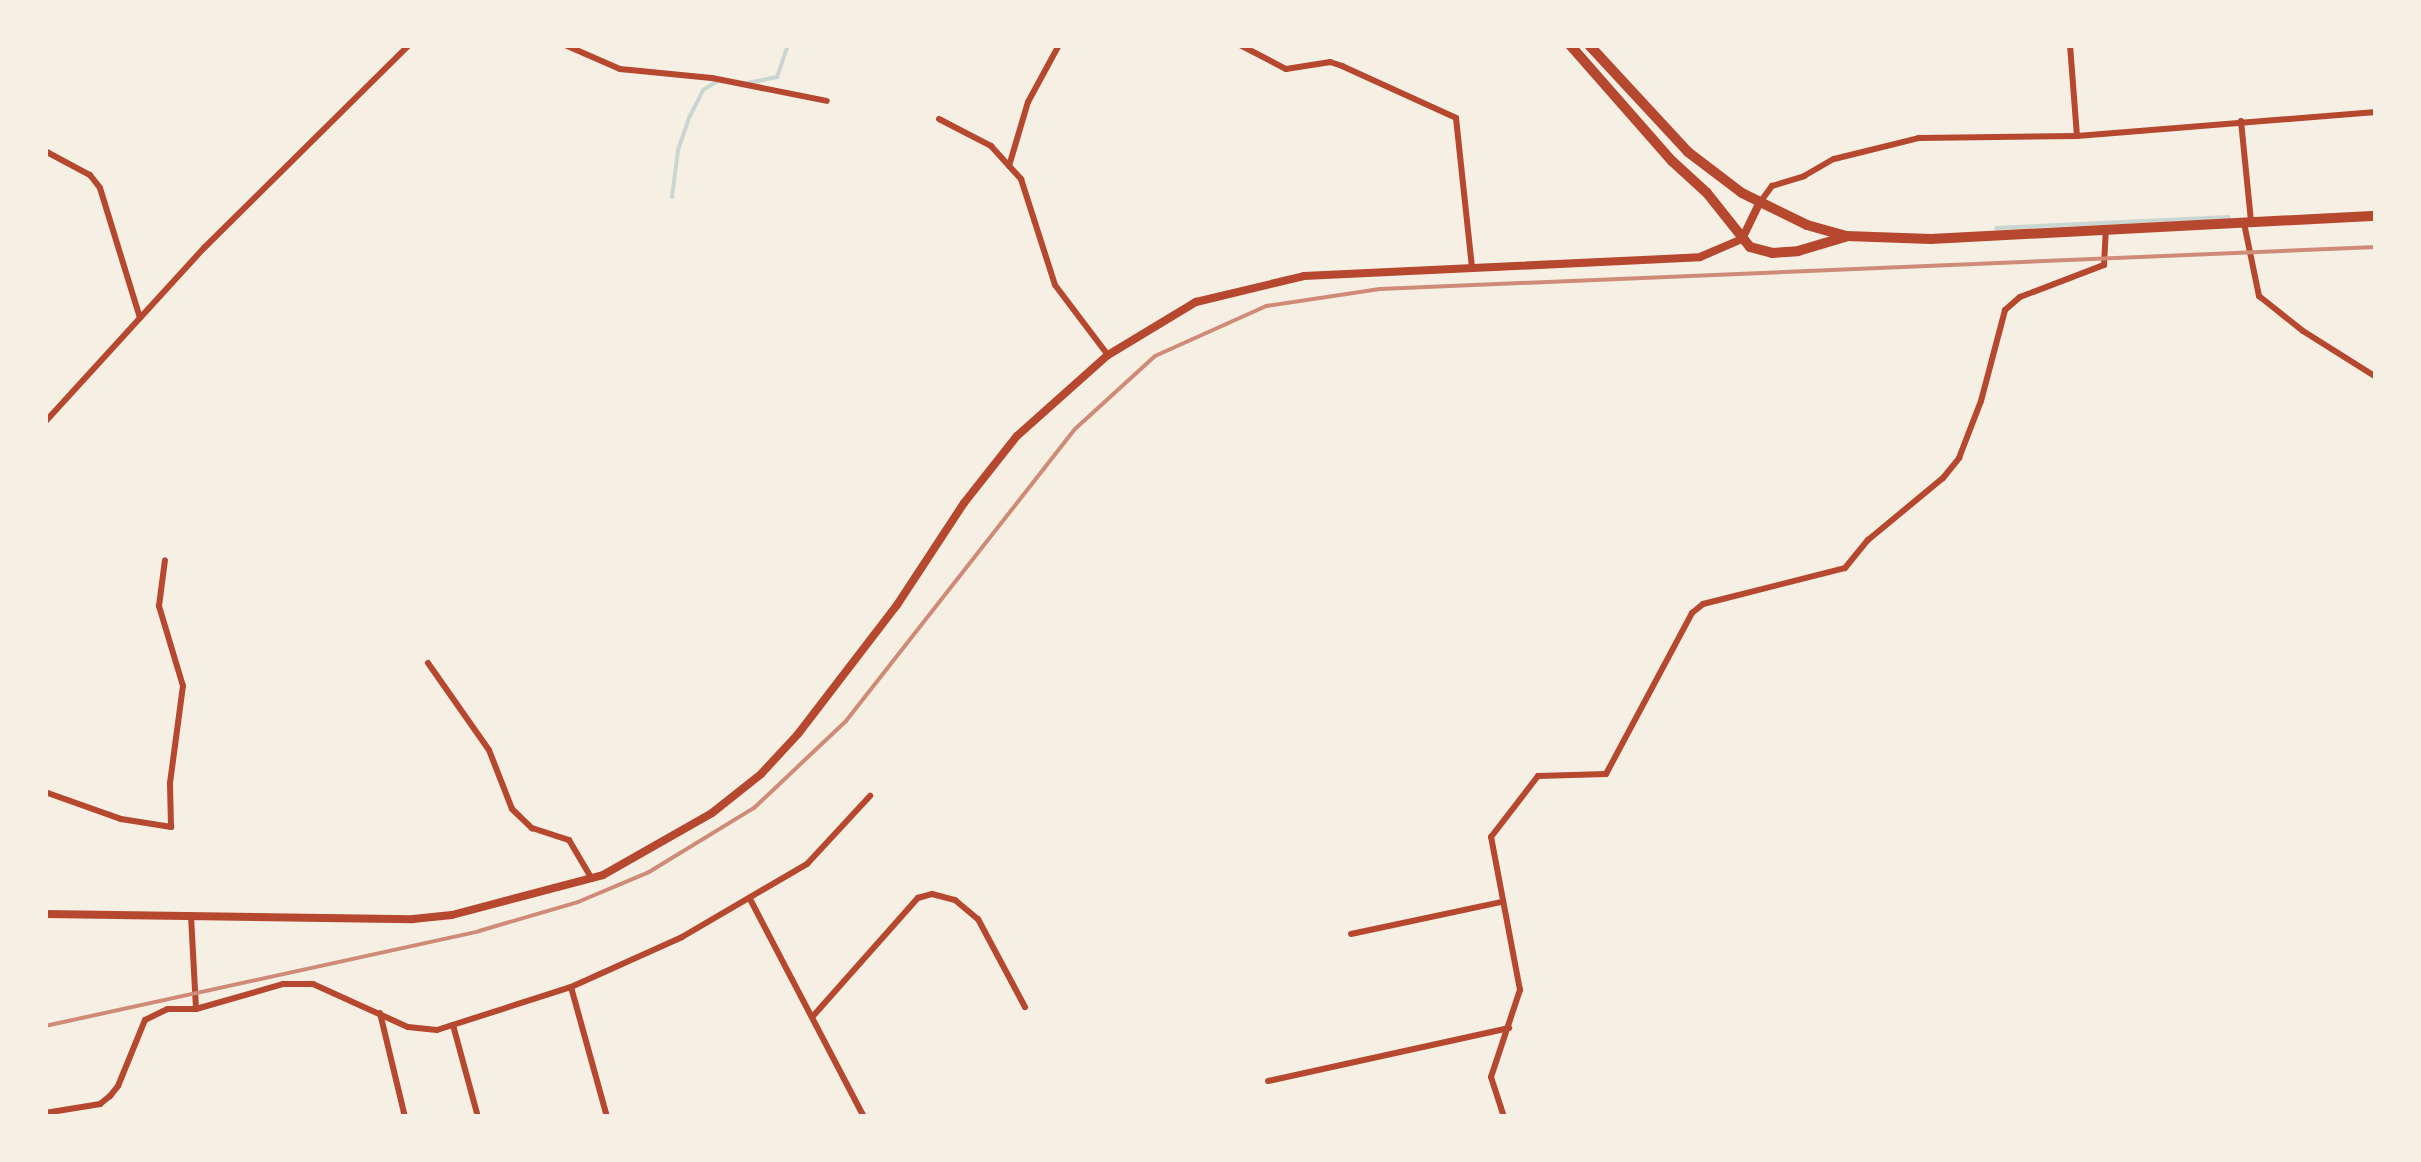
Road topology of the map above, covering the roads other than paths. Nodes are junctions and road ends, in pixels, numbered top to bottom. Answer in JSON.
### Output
{"nodes":[{"id":1,"x":409,"y":45,"type":"edge"},
{"id":2,"x":564,"y":45,"type":"edge"},
{"id":3,"x":1059,"y":45,"type":"edge"},
{"id":4,"x":1240,"y":45,"type":"edge"},
{"id":5,"x":1570,"y":45,"type":"edge"},
{"id":6,"x":1588,"y":45,"type":"edge"},
{"id":7,"x":2070,"y":45,"type":"edge"},
{"id":8,"x":828,"y":101,"type":"dead end"},
{"id":9,"x":1648,"y":112,"type":"junction"},
{"id":10,"x":2376,"y":112,"type":"edge"},
{"id":11,"x":939,"y":119,"type":"dead end"},
{"id":12,"x":1638,"y":120,"type":"junction"},
{"id":13,"x":2241,"y":121,"type":"junction"},
{"id":14,"x":2077,"y":136,"type":"junction"},
{"id":15,"x":45,"y":151,"type":"edge"},
{"id":16,"x":1010,"y":166,"type":"junction"},
{"id":17,"x":1760,"y":202,"type":"junction"},
{"id":18,"x":2376,"y":216,"type":"edge"},
{"id":19,"x":2247,"y":222,"type":"junction"},
{"id":20,"x":2106,"y":230,"type":"junction"},
{"id":21,"x":1846,"y":236,"type":"junction"},
{"id":22,"x":1742,"y":239,"type":"junction"},
{"id":23,"x":1472,"y":268,"type":"junction"},
{"id":24,"x":140,"y":319,"type":"junction"},
{"id":25,"x":1108,"y":355,"type":"junction"},
{"id":26,"x":2376,"y":377,"type":"edge"},
{"id":27,"x":45,"y":422,"type":"edge"},
{"id":28,"x":165,"y":560,"type":"dead end"},
{"id":29,"x":428,"y":663,"type":"dead end"},
{"id":30,"x":45,"y":792,"type":"edge"},
{"id":31,"x":870,"y":796,"type":"dead end"},
{"id":32,"x":592,"y":879,"type":"junction"},
{"id":33,"x":750,"y":899,"type":"junction"},
{"id":34,"x":1500,"y":902,"type":"junction"},
{"id":35,"x":45,"y":914,"type":"edge"},
{"id":36,"x":191,"y":916,"type":"junction"},
{"id":37,"x":1352,"y":934,"type":"dead end"},
{"id":38,"x":571,"y":987,"type":"junction"},
{"id":39,"x":1025,"y":1006,"type":"dead end"},
{"id":40,"x":196,"y":1009,"type":"junction"},
{"id":41,"x":380,"y":1013,"type":"junction"},
{"id":42,"x":814,"y":1016,"type":"junction"},
{"id":43,"x":453,"y":1025,"type":"junction"},
{"id":44,"x":1511,"y":1028,"type":"junction"},
{"id":45,"x":1268,"y":1080,"type":"dead end"},
{"id":46,"x":45,"y":1112,"type":"edge"},
{"id":47,"x":62,"y":1115,"type":"edge"},
{"id":48,"x":406,"y":1117,"type":"edge"},
{"id":49,"x":478,"y":1117,"type":"edge"},
{"id":50,"x":607,"y":1117,"type":"edge"},
{"id":51,"x":864,"y":1117,"type":"edge"},
{"id":52,"x":1504,"y":1117,"type":"edge"}],
"edges":[{"from":1,"to":24,"type":"street"},
{"from":2,"to":8,"type":"street"},
{"from":3,"to":16,"type":"street"},
{"from":4,"to":23,"type":"street"},
{"from":5,"to":12,"type":"main road"},
{"from":6,"to":9,"type":"main road"},
{"from":7,"to":14,"type":"street"},
{"from":9,"to":12,"type":"main road"},
{"from":9,"to":17,"type":"main road"},
{"from":10,"to":13,"type":"street"},
{"from":11,"to":16,"type":"street"},
{"from":12,"to":22,"type":"main road"},
{"from":13,"to":14,"type":"street"},
{"from":13,"to":19,"type":"street"},
{"from":14,"to":17,"type":"street"},
{"from":15,"to":24,"type":"street"},
{"from":16,"to":25,"type":"street"},
{"from":17,"to":21,"type":"main road"},
{"from":17,"to":22,"type":"street"},
{"from":18,"to":19,"type":"main road"},
{"from":19,"to":20,"type":"main road"},
{"from":19,"to":26,"type":"street"},
{"from":20,"to":21,"type":"main road"},
{"from":20,"to":34,"type":"street"},
{"from":21,"to":22,"type":"main road"},
{"from":22,"to":23,"type":"street"},
{"from":23,"to":25,"type":"street"},
{"from":24,"to":27,"type":"street"},
{"from":25,"to":32,"type":"street"},
{"from":28,"to":30,"type":"street"},
{"from":29,"to":32,"type":"street"},
{"from":31,"to":33,"type":"street"},
{"from":32,"to":36,"type":"street"},
{"from":33,"to":38,"type":"street"},
{"from":33,"to":42,"type":"street"},
{"from":34,"to":37,"type":"street"},
{"from":34,"to":44,"type":"street"},
{"from":35,"to":36,"type":"street"},
{"from":36,"to":40,"type":"street"},
{"from":38,"to":43,"type":"street"},
{"from":38,"to":50,"type":"street"},
{"from":39,"to":42,"type":"street"},
{"from":40,"to":41,"type":"street"},
{"from":40,"to":47,"type":"street"},
{"from":41,"to":43,"type":"street"},
{"from":41,"to":48,"type":"street"},
{"from":42,"to":51,"type":"street"},
{"from":43,"to":49,"type":"street"},
{"from":44,"to":45,"type":"street"},
{"from":44,"to":52,"type":"street"},
{"from":46,"to":47,"type":"street"}]}
